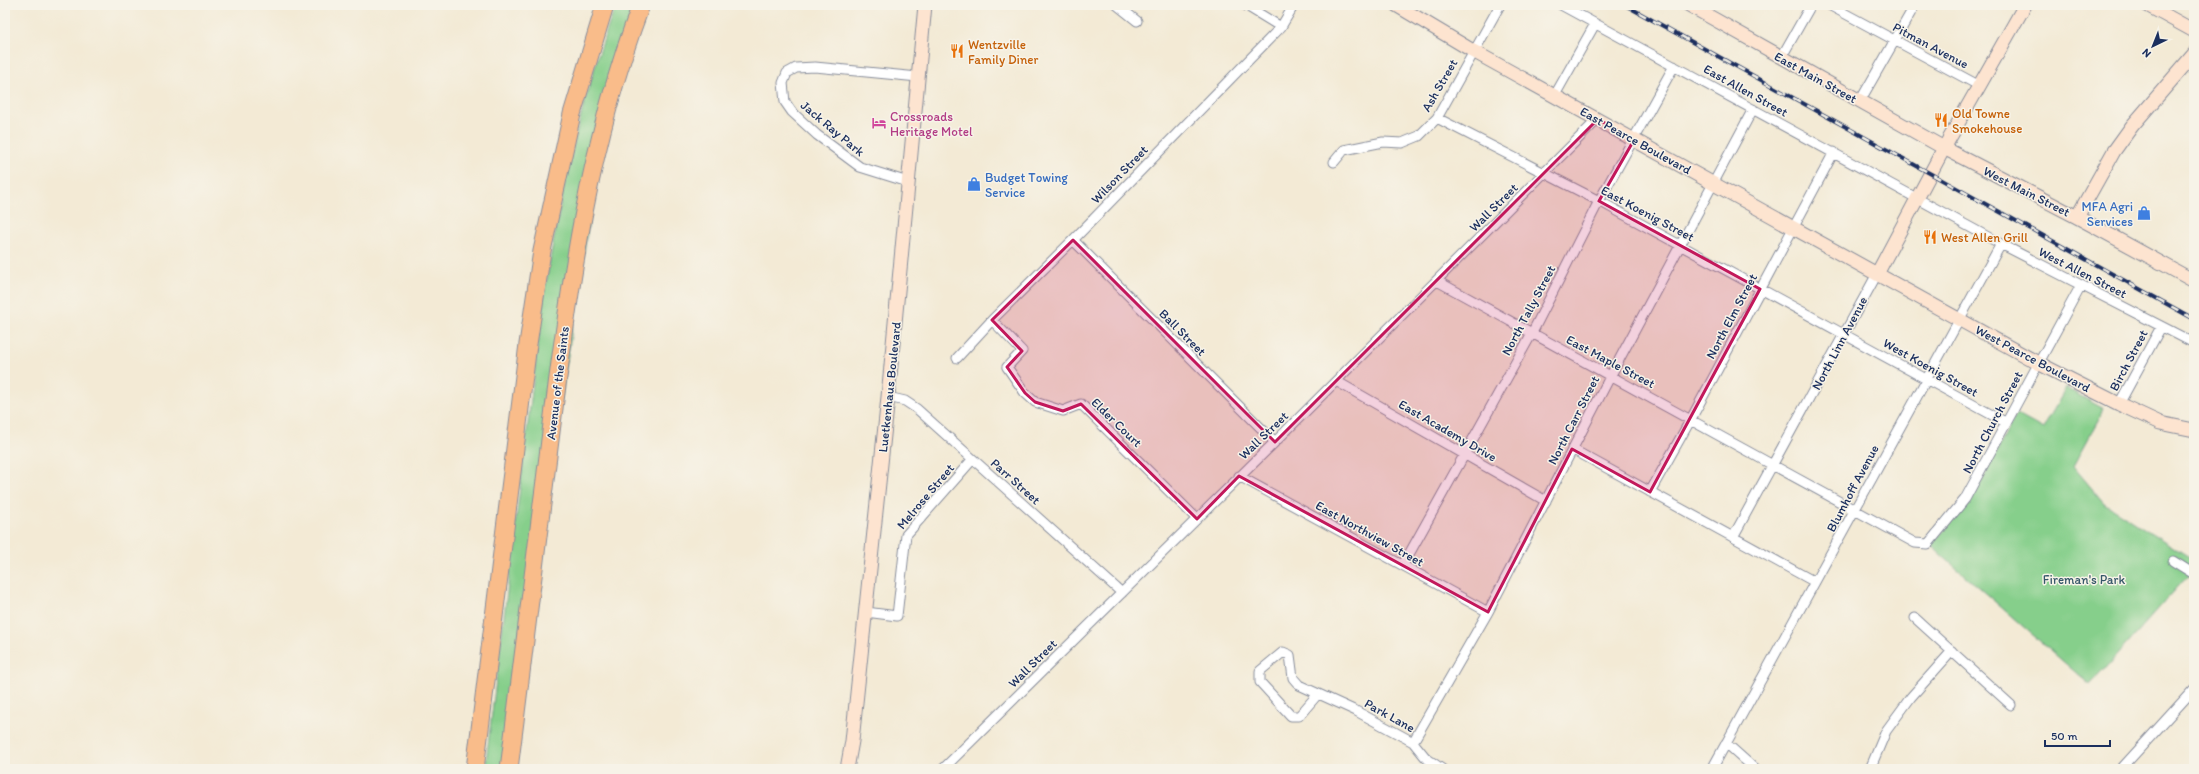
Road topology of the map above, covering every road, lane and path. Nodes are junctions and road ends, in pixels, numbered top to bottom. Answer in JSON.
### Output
{"nodes":[{"id":1,"x":606,"y":5,"type":"edge"},
{"id":2,"x":641,"y":5,"type":"edge"},
{"id":3,"x":925,"y":5,"type":"edge"},
{"id":4,"x":1117,"y":5,"type":"edge"},
{"id":5,"x":1245,"y":5,"type":"edge"},
{"id":6,"x":1294,"y":5,"type":"edge"},
{"id":7,"x":1500,"y":5,"type":"edge"},
{"id":8,"x":1561,"y":5,"type":"edge"},
{"id":9,"x":1689,"y":5,"type":"edge"},
{"id":10,"x":1811,"y":5,"type":"edge"},
{"id":11,"x":1829,"y":5,"type":"edge"},
{"id":12,"x":1915,"y":5,"type":"edge"},
{"id":13,"x":2025,"y":5,"type":"edge"},
{"id":14,"x":2147,"y":5,"type":"edge"},
{"id":15,"x":1400,"y":6,"type":"edge"},
{"id":16,"x":1706,"y":9,"type":"edge"},
{"id":17,"x":1137,"y":21,"type":"dead end"},
{"id":18,"x":1595,"y":24,"type":"junction"},
{"id":19,"x":1281,"y":27,"type":"junction"},
{"id":20,"x":2194,"y":31,"type":"edge"},
{"id":21,"x":1894,"y":40,"type":"junction"},
{"id":22,"x":1473,"y":51,"type":"junction"},
{"id":23,"x":2194,"y":54,"type":"edge"},
{"id":24,"x":1781,"y":58,"type":"junction"},
{"id":25,"x":1674,"y":66,"type":"junction"},
{"id":26,"x":918,"y":77,"type":"junction"},
{"id":27,"x":1978,"y":85,"type":"junction"},
{"id":28,"x":1555,"y":95,"type":"junction"},
{"id":29,"x":1860,"y":101,"type":"junction"},
{"id":30,"x":1753,"y":109,"type":"junction"},
{"id":31,"x":1437,"y":118,"type":"junction"},
{"id":32,"x":1598,"y":119,"type":"junction"},
{"id":33,"x":1634,"y":140,"type":"junction"},
{"id":34,"x":1944,"y":148,"type":"junction"},
{"id":35,"x":1834,"y":152,"type":"junction"},
{"id":36,"x":1334,"y":162,"type":"dead end"},
{"id":37,"x":1545,"y":174,"type":"junction"},
{"id":38,"x":908,"y":182,"type":"junction"},
{"id":39,"x":1714,"y":183,"type":"junction"},
{"id":40,"x":1918,"y":199,"type":"junction"},
{"id":41,"x":1599,"y":201,"type":"junction"},
{"id":42,"x":2077,"y":217,"type":"junction"},
{"id":43,"x":1794,"y":228,"type":"junction"},
{"id":44,"x":1073,"y":240,"type":"junction"},
{"id":45,"x":2001,"y":244,"type":"junction"},
{"id":46,"x":1681,"y":245,"type":"junction"},
{"id":47,"x":1877,"y":274,"type":"junction"},
{"id":48,"x":1437,"y":281,"type":"junction"},
{"id":49,"x":2194,"y":281,"type":"edge"},
{"id":50,"x":2081,"y":285,"type":"junction"},
{"id":51,"x":1760,"y":289,"type":"junction"},
{"id":52,"x":1959,"y":319,"type":"junction"},
{"id":53,"x":992,"y":320,"type":"junction"},
{"id":54,"x":2161,"y":327,"type":"junction"},
{"id":55,"x":1532,"y":333,"type":"junction"},
{"id":56,"x":1845,"y":334,"type":"junction"},
{"id":57,"x":2194,"y":343,"type":"edge"},
{"id":58,"x":957,"y":358,"type":"dead end"},
{"id":59,"x":2038,"y":363,"type":"junction"},
{"id":60,"x":1611,"y":375,"type":"junction"},
{"id":61,"x":1926,"y":378,"type":"junction"},
{"id":62,"x":1336,"y":381,"type":"junction"},
{"id":63,"x":888,"y":397,"type":"junction"},
{"id":64,"x":2119,"y":404,"type":"junction"},
{"id":65,"x":1691,"y":419,"type":"junction"},
{"id":66,"x":2005,"y":422,"type":"junction"},
{"id":67,"x":2194,"y":430,"type":"edge"},
{"id":68,"x":1275,"y":442,"type":"junction"},
{"id":69,"x":1572,"y":448,"type":"junction"},
{"id":70,"x":1464,"y":454,"type":"junction"},
{"id":71,"x":972,"y":460,"type":"junction"},
{"id":72,"x":1773,"y":464,"type":"junction"},
{"id":73,"x":1239,"y":476,"type":"junction"},
{"id":74,"x":1650,"y":492,"type":"junction"},
{"id":75,"x":1546,"y":501,"type":"junction"},
{"id":76,"x":1856,"y":510,"type":"junction"},
{"id":77,"x":1197,"y":519,"type":"junction"},
{"id":78,"x":1733,"y":537,"type":"junction"},
{"id":79,"x":1928,"y":544,"type":"joint"},
{"id":80,"x":2173,"y":561,"type":"dead end"},
{"id":81,"x":1402,"y":565,"type":"junction"},
{"id":82,"x":2194,"y":574,"type":"edge"},
{"id":83,"x":1815,"y":582,"type":"junction"},
{"id":84,"x":1122,"y":593,"type":"junction"},
{"id":85,"x":866,"y":612,"type":"junction"},
{"id":86,"x":1488,"y":612,"type":"junction"},
{"id":87,"x":1915,"y":618,"type":"dead end"},
{"id":88,"x":1952,"y":651,"type":"junction"},
{"id":89,"x":2194,"y":689,"type":"edge"},
{"id":90,"x":1318,"y":694,"type":"junction"},
{"id":91,"x":518,"y":699,"type":"junction"},
{"id":92,"x":2011,"y":705,"type":"dead end"},
{"id":93,"x":1413,"y":742,"type":"junction"},
{"id":94,"x":1726,"y":743,"type":"junction"},
{"id":95,"x":475,"y":765,"type":"edge"},
{"id":96,"x":509,"y":769,"type":"edge"},
{"id":97,"x":520,"y":769,"type":"edge"},
{"id":98,"x":847,"y":769,"type":"edge"},
{"id":99,"x":943,"y":769,"type":"edge"},
{"id":100,"x":1442,"y":769,"type":"edge"},
{"id":101,"x":1712,"y":769,"type":"edge"},
{"id":102,"x":1755,"y":769,"type":"edge"},
{"id":103,"x":1870,"y":769,"type":"edge"},
{"id":104,"x":2121,"y":769,"type":"edge"}],
"edges":[{"from":1,"to":95,"type":"highway"},
{"from":2,"to":91,"type":"highway","name":"Avenue of the Saints"},
{"from":3,"to":26,"type":"main road","name":"Luetkenhaus Boulevard"},
{"from":4,"to":17,"type":"street"},
{"from":5,"to":19,"type":"street"},
{"from":6,"to":19,"type":"street","name":"Wilson Street"},
{"from":7,"to":22,"type":"street","name":"Ash Street"},
{"from":8,"to":18,"type":"street","name":"East Allen Street"},
{"from":9,"to":16,"type":"main road","name":"East Main Street"},
{"from":10,"to":24,"type":"street"},
{"from":11,"to":21,"type":"street","name":"Pitman Avenue"},
{"from":12,"to":21,"type":"street"},
{"from":13,"to":27,"type":"main road","name":"North Linn Avenue"},
{"from":14,"to":20,"type":"main road"},
{"from":15,"to":22,"type":"main road","name":"East Pearce Boulevard"},
{"from":16,"to":24,"type":"main road","name":"East Main Street"},
{"from":18,"to":25,"type":"street","name":"East Allen Street"},
{"from":18,"to":28,"type":"street"},
{"from":19,"to":44,"type":"street","name":"Wilson Street"},
{"from":21,"to":27,"type":"street","name":"Pitman Avenue"},
{"from":21,"to":29,"type":"street"},
{"from":22,"to":28,"type":"main road","name":"East Pearce Boulevard"},
{"from":22,"to":31,"type":"street","name":"Ash Street"},
{"from":23,"to":42,"type":"main road"},
{"from":24,"to":29,"type":"main road","name":"East Main Street"},
{"from":25,"to":30,"type":"street","name":"East Allen Street"},
{"from":25,"to":33,"type":"street","name":"North Tally Street"},
{"from":26,"to":38,"type":"main road","name":"Luetkenhaus Boulevard"},
{"from":26,"to":38,"type":"street","name":"Jack Ray Park"},
{"from":27,"to":34,"type":"main road","name":"North Linn Avenue"},
{"from":28,"to":32,"type":"main road","name":"East Pearce Boulevard"},
{"from":29,"to":34,"type":"main road","name":"East Main Street"},
{"from":30,"to":35,"type":"street","name":"East Allen Street"},
{"from":30,"to":39,"type":"street","name":"North Carr Street"},
{"from":31,"to":36,"type":"street","name":"Ash Street"},
{"from":31,"to":37,"type":"street","name":"East Koenig Street"},
{"from":32,"to":33,"type":"main road","name":"East Pearce Boulevard"},
{"from":32,"to":37,"type":"street","name":"Wall Street"},
{"from":33,"to":39,"type":"main road","name":"East Pearce Boulevard"},
{"from":33,"to":41,"type":"street","name":"North Tally Street"},
{"from":34,"to":40,"type":"main road","name":"North Linn Avenue"},
{"from":34,"to":42,"type":"main road","name":"West Main Street"},
{"from":35,"to":40,"type":"street","name":"East Allen Street"},
{"from":35,"to":43,"type":"street","name":"North Elm Street"},
{"from":37,"to":41,"type":"street","name":"East Koenig Street"},
{"from":37,"to":48,"type":"street","name":"Wall Street"},
{"from":38,"to":63,"type":"main road","name":"Luetkenhaus Boulevard"},
{"from":39,"to":43,"type":"main road","name":"East Pearce Boulevard"},
{"from":39,"to":46,"type":"street","name":"North Carr Street"},
{"from":40,"to":45,"type":"street","name":"West Allen Street"},
{"from":40,"to":47,"type":"main road","name":"North Linn Avenue"},
{"from":41,"to":46,"type":"street","name":"East Koenig Street"},
{"from":41,"to":55,"type":"street","name":"North Tally Street"},
{"from":42,"to":49,"type":"main road","name":"West Main Street"},
{"from":43,"to":47,"type":"main road","name":"East Pearce Boulevard"},
{"from":43,"to":51,"type":"street","name":"North Elm Street"},
{"from":44,"to":53,"type":"street","name":"Wilson Street"},
{"from":44,"to":68,"type":"street","name":"Ball Street"},
{"from":45,"to":50,"type":"street","name":"West Allen Street"},
{"from":45,"to":52,"type":"street","name":"Blumhoff Avenue"},
{"from":46,"to":51,"type":"street","name":"East Koenig Street"},
{"from":46,"to":60,"type":"street","name":"North Carr Street"},
{"from":47,"to":52,"type":"main road","name":"West Pearce Boulevard"},
{"from":47,"to":56,"type":"street","name":"North Linn Avenue"},
{"from":48,"to":55,"type":"street","name":"East Maple Street"},
{"from":48,"to":62,"type":"street","name":"Wall Street"},
{"from":50,"to":54,"type":"street","name":"West Allen Street"},
{"from":50,"to":59,"type":"street","name":"North Church Street"},
{"from":51,"to":56,"type":"street","name":"East Koenig Street"},
{"from":51,"to":65,"type":"street","name":"North Elm Street"},
{"from":52,"to":59,"type":"main road","name":"West Pearce Boulevard"},
{"from":52,"to":61,"type":"street","name":"Blumhoff Avenue"},
{"from":53,"to":58,"type":"street","name":"Wilson Street"},
{"from":53,"to":77,"type":"street","name":"Elder Court"},
{"from":54,"to":57,"type":"street","name":"West Allen Street"},
{"from":54,"to":64,"type":"street","name":"Birch Street"},
{"from":55,"to":60,"type":"street","name":"East Maple Street"},
{"from":55,"to":70,"type":"street","name":"North Tally Street"},
{"from":56,"to":61,"type":"street","name":"West Koenig Street"},
{"from":56,"to":72,"type":"street","name":"North Linn Avenue"},
{"from":59,"to":64,"type":"main road","name":"West Pearce Boulevard"},
{"from":59,"to":66,"type":"street","name":"North Church Street"},
{"from":60,"to":65,"type":"street","name":"East Maple Street"},
{"from":60,"to":69,"type":"street","name":"North Carr Street"},
{"from":61,"to":66,"type":"street","name":"West Koenig Street"},
{"from":61,"to":76,"type":"street","name":"Blumhoff Avenue"},
{"from":62,"to":68,"type":"street","name":"Wall Street"},
{"from":62,"to":70,"type":"street","name":"East Academy Drive"},
{"from":63,"to":71,"type":"street","name":"Parr Street"},
{"from":63,"to":85,"type":"main road","name":"Luetkenhaus Boulevard"},
{"from":64,"to":67,"type":"main road","name":"West Pearce Boulevard"},
{"from":65,"to":72,"type":"street","name":"East Maple Street"},
{"from":65,"to":74,"type":"street","name":"North Elm Street"},
{"from":66,"to":79,"type":"street","name":"North Church Street"},
{"from":68,"to":73,"type":"street","name":"Wall Street"},
{"from":69,"to":74,"type":"street"},
{"from":69,"to":75,"type":"street","name":"North Carr Street"},
{"from":70,"to":75,"type":"street","name":"East Academy Drive"},
{"from":70,"to":81,"type":"street","name":"North Tally Street"},
{"from":71,"to":84,"type":"street","name":"Parr Street"},
{"from":71,"to":85,"type":"street","name":"Melrose Street"},
{"from":72,"to":76,"type":"street","name":"East Maple Street"},
{"from":72,"to":78,"type":"street","name":"North Linn Avenue"},
{"from":73,"to":77,"type":"street","name":"Wall Street"},
{"from":73,"to":81,"type":"street","name":"East Northview Street"},
{"from":74,"to":78,"type":"street"},
{"from":75,"to":86,"type":"street","name":"North Carr Street"},
{"from":76,"to":79,"type":"street","name":"East Maple Street"},
{"from":76,"to":83,"type":"street","name":"Blumhoff Avenue"},
{"from":77,"to":84,"type":"street","name":"Wall Street"},
{"from":78,"to":83,"type":"street"},
{"from":80,"to":82,"type":"street"},
{"from":81,"to":86,"type":"street","name":"East Northview Street"},
{"from":83,"to":94,"type":"street","name":"Blumhoff Avenue"},
{"from":84,"to":99,"type":"street","name":"Wall Street"},
{"from":85,"to":98,"type":"main road","name":"Luetkenhaus Boulevard"},
{"from":86,"to":93,"type":"street","name":"North Carr Street"},
{"from":87,"to":88,"type":"street"},
{"from":88,"to":92,"type":"street"},
{"from":88,"to":103,"type":"street"},
{"from":89,"to":104,"type":"street"},
{"from":90,"to":90,"type":"street","name":"Park Lane"},
{"from":90,"to":93,"type":"street","name":"Park Lane"},
{"from":91,"to":96,"type":"highway","name":"Avenue of the Saints"},
{"from":91,"to":97,"type":"highway"},
{"from":93,"to":100,"type":"street","name":"Park Lane"},
{"from":94,"to":101,"type":"street","name":"Blumhoff Avenue"},
{"from":94,"to":102,"type":"street"}]}
